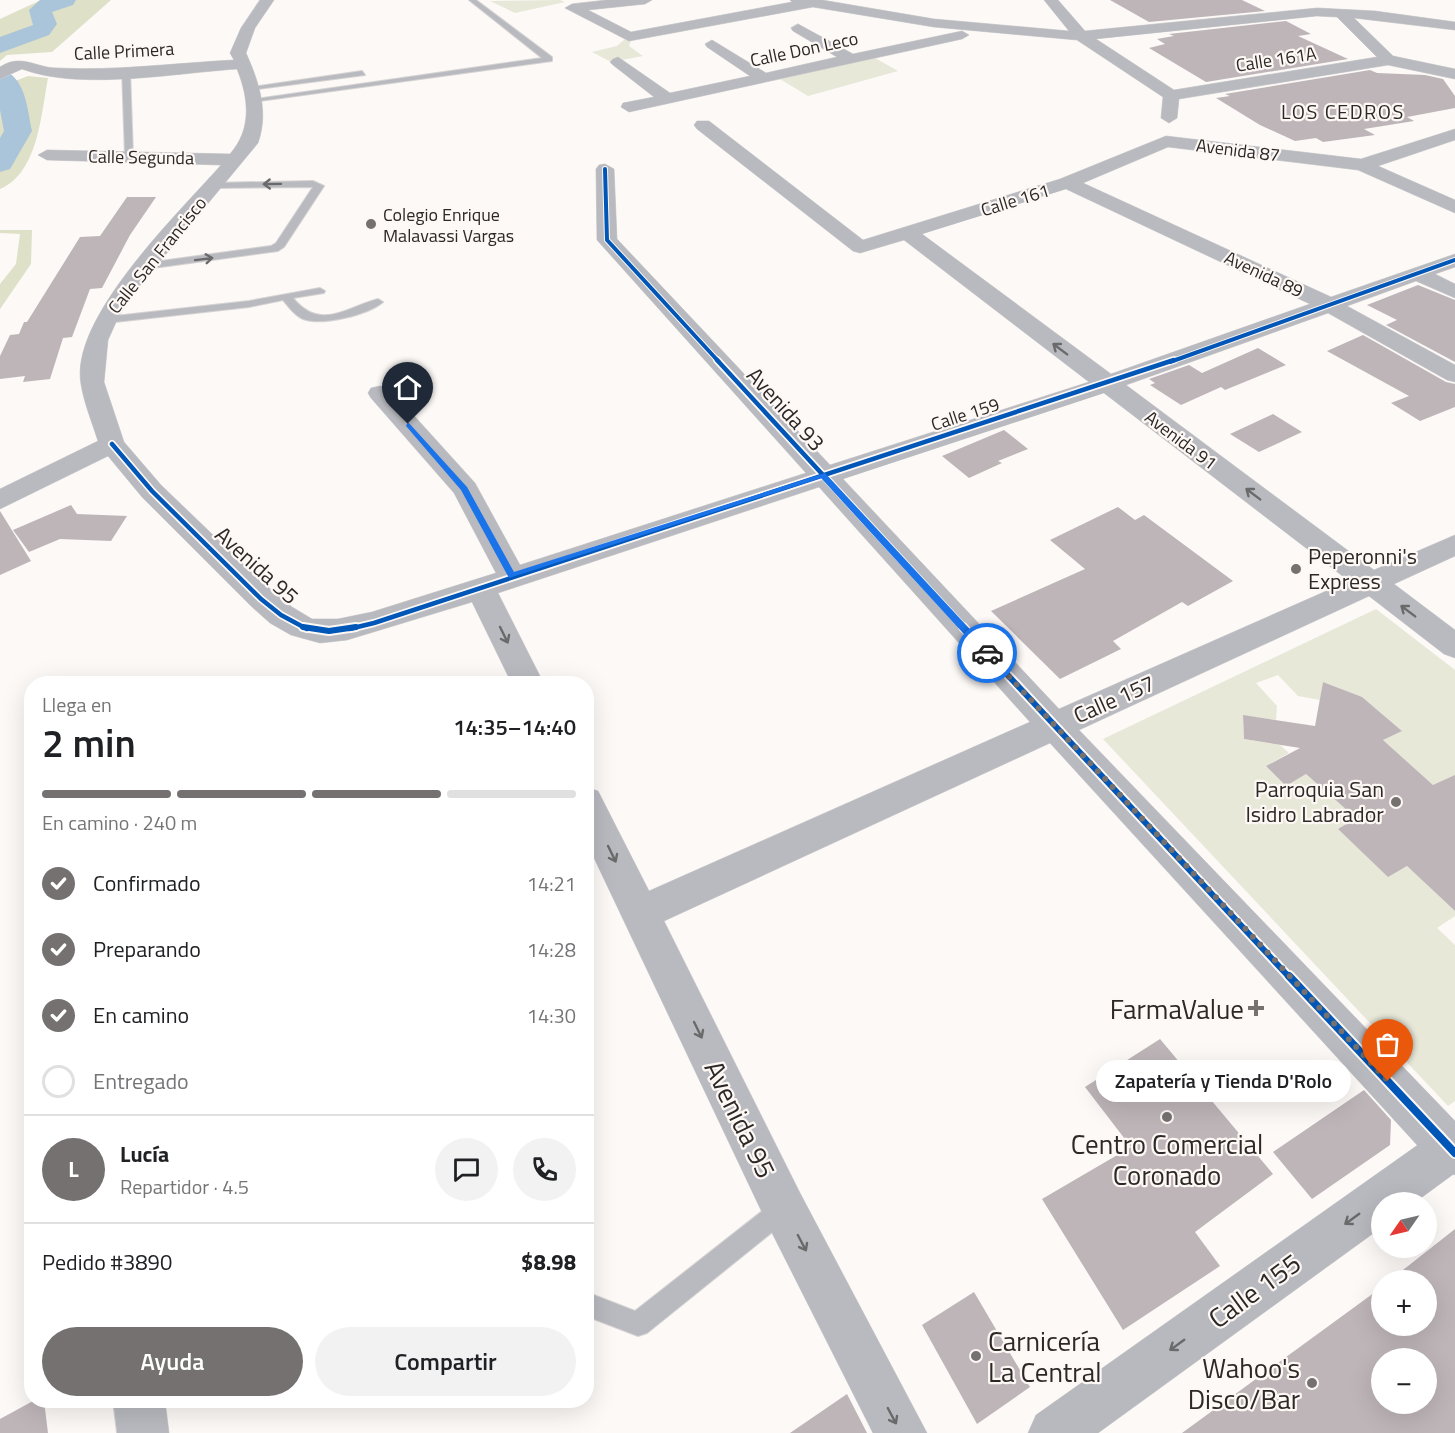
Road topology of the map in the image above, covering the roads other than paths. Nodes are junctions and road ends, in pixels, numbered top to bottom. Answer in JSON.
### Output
{"nodes":[{"id":1,"x":267,"y":0,"type":"edge"},
{"id":2,"x":472,"y":0,"type":"edge"},
{"id":3,"x":645,"y":0,"type":"edge"},
{"id":4,"x":797,"y":0,"type":"edge"},
{"id":5,"x":1051,"y":0,"type":"edge"},
{"id":6,"x":816,"y":2,"type":"junction"},
{"id":7,"x":1341,"y":13,"type":"junction"},
{"id":8,"x":1455,"y":26,"type":"edge"},
{"id":9,"x":798,"y":28,"type":"dead end"},
{"id":10,"x":987,"y":29,"type":"junction"},
{"id":11,"x":1081,"y":36,"type":"junction"},
{"id":12,"x":712,"y":44,"type":"dead end"},
{"id":13,"x":851,"y":59,"type":"junction"},
{"id":14,"x":1388,"y":60,"type":"junction"},
{"id":15,"x":618,"y":62,"type":"dead end"},
{"id":16,"x":243,"y":64,"type":"junction"},
{"id":17,"x":5,"y":70,"type":"edge"},
{"id":18,"x":126,"y":70,"type":"junction"},
{"id":19,"x":377,"y":71,"type":"dead end"},
{"id":20,"x":1455,"y":74,"type":"edge"},
{"id":21,"x":764,"y":78,"type":"junction"},
{"id":22,"x":252,"y":94,"type":"junction"},
{"id":23,"x":1171,"y":96,"type":"junction"},
{"id":24,"x":667,"y":99,"type":"junction"},
{"id":25,"x":629,"y":107,"type":"dead end"},
{"id":26,"x":703,"y":125,"type":"dead end"},
{"id":27,"x":1455,"y":134,"type":"edge"},
{"id":28,"x":1166,"y":141,"type":"junction"},
{"id":29,"x":47,"y":155,"type":"dead end"},
{"id":30,"x":129,"y":156,"type":"junction"},
{"id":31,"x":235,"y":160,"type":"junction"},
{"id":32,"x":1362,"y":165,"type":"junction"},
{"id":33,"x":605,"y":169,"type":"dead end"},
{"id":34,"x":1067,"y":183,"type":"junction"},
{"id":35,"x":214,"y":185,"type":"junction"},
{"id":36,"x":1455,"y":207,"type":"edge"},
{"id":37,"x":908,"y":233,"type":"junction"},
{"id":38,"x":1455,"y":260,"type":"edge"},
{"id":39,"x":146,"y":266,"type":"junction"},
{"id":40,"x":1416,"y":273,"type":"junction"},
{"id":41,"x":320,"y":291,"type":"dead end"},
{"id":42,"x":1455,"y":292,"type":"edge"},
{"id":43,"x":285,"y":296,"type":"junction"},
{"id":44,"x":378,"y":302,"type":"dead end"},
{"id":45,"x":1328,"y":304,"type":"junction"},
{"id":46,"x":106,"y":320,"type":"junction"},
{"id":47,"x":1455,"y":375,"type":"edge"},
{"id":48,"x":1107,"y":384,"type":"junction"},
{"id":49,"x":380,"y":393,"type":"dead end"},
{"id":50,"x":112,"y":444,"type":"junction"},
{"id":51,"x":822,"y":475,"type":"junction"},
{"id":52,"x":3,"y":494,"type":"edge"},
{"id":53,"x":1455,"y":545,"type":"edge"},
{"id":54,"x":512,"y":576,"type":"junction"},
{"id":55,"x":1372,"y":584,"type":"junction"},
{"id":56,"x":480,"y":586,"type":"junction"},
{"id":57,"x":1455,"y":646,"type":"edge"},
{"id":58,"x":524,"y":676,"type":"edge"},
{"id":59,"x":1054,"y":726,"type":"junction"},
{"id":60,"x":594,"y":818,"type":"edge"},
{"id":61,"x":641,"y":913,"type":"junction"},
{"id":62,"x":1454,"y":1149,"type":"edge"},
{"id":63,"x":784,"y":1209,"type":"junction"},
{"id":64,"x":594,"y":1307,"type":"edge"},
{"id":65,"x":140,"y":1408,"type":"edge"},
{"id":66,"x":143,"y":1433,"type":"edge"},
{"id":67,"x":901,"y":1433,"type":"edge"},
{"id":68,"x":1054,"y":1433,"type":"edge"}],
"edges":[{"from":1,"to":16,"type":"street","name":"Calle San Francisco"},
{"from":2,"to":22,"type":"lane"},
{"from":3,"to":6,"type":"street"},
{"from":4,"to":6,"type":"street"},
{"from":5,"to":11,"type":"street"},
{"from":6,"to":10,"type":"street"},
{"from":7,"to":8,"type":"street"},
{"from":7,"to":11,"type":"street"},
{"from":7,"to":14,"type":"street"},
{"from":9,"to":13,"type":"street"},
{"from":10,"to":11,"type":"street"},
{"from":10,"to":13,"type":"street","name":"Calle Don Leco"},
{"from":11,"to":23,"type":"street"},
{"from":12,"to":21,"type":"street"},
{"from":13,"to":21,"type":"street","name":"Calle Don Leco"},
{"from":14,"to":20,"type":"street"},
{"from":14,"to":23,"type":"street","name":"Calle 161A"},
{"from":15,"to":24,"type":"street"},
{"from":16,"to":18,"type":"street","name":"Calle Primera"},
{"from":16,"to":22,"type":"street","name":"Calle San Francisco"},
{"from":17,"to":18,"type":"street","name":"Calle Primera"},
{"from":18,"to":30,"type":"lane"},
{"from":19,"to":22,"type":"lane"},
{"from":21,"to":24,"type":"street","name":"Calle Don Leco"},
{"from":22,"to":31,"type":"street","name":"Calle San Francisco"},
{"from":23,"to":28,"type":"street","name":"Avenida 87"},
{"from":24,"to":25,"type":"street","name":"Calle Don Leco"},
{"from":26,"to":37,"type":"street","name":"Calle 161"},
{"from":27,"to":32,"type":"street"},
{"from":28,"to":32,"type":"street","name":"Avenida 87"},
{"from":28,"to":34,"type":"street","name":"Calle 161"},
{"from":29,"to":30,"type":"street","name":"Calle Segunda"},
{"from":30,"to":31,"type":"street","name":"Calle Segunda"},
{"from":31,"to":35,"type":"street","name":"Calle San Francisco"},
{"from":32,"to":36,"type":"street","name":"Avenida 87"},
{"from":33,"to":51,"type":"street","name":"Avenida 93"},
{"from":34,"to":37,"type":"street","name":"Calle 161"},
{"from":34,"to":45,"type":"street","name":"Avenida 89"},
{"from":35,"to":39,"type":"street","name":"Calle San Francisco"},
{"from":39,"to":35,"type":"lane","one_way":true},
{"from":48,"to":37,"type":"street","name":"Avenida 91","one_way":true},
{"from":38,"to":40,"type":"street","name":"Calle 159"},
{"from":39,"to":46,"type":"street","name":"Calle San Francisco"},
{"from":40,"to":42,"type":"street"},
{"from":40,"to":45,"type":"street","name":"Calle 159"},
{"from":41,"to":43,"type":"lane"},
{"from":43,"to":44,"type":"lane"},
{"from":43,"to":46,"type":"lane"},
{"from":45,"to":47,"type":"street","name":"Avenida 89"},
{"from":45,"to":48,"type":"street","name":"Calle 159"},
{"from":46,"to":50,"type":"street","name":"Calle San Francisco"},
{"from":48,"to":51,"type":"street","name":"Calle 159"},
{"from":55,"to":48,"type":"street","name":"Avenida 91","one_way":true},
{"from":49,"to":54,"type":"street"},
{"from":50,"to":52,"type":"street"},
{"from":50,"to":56,"type":"street","name":"Avenida 95"},
{"from":51,"to":54,"type":"street","name":"Calle 159"},
{"from":51,"to":59,"type":"street","name":"Avenida 93"},
{"from":53,"to":55,"type":"street","name":"Calle 157"},
{"from":54,"to":56,"type":"street","name":"Calle 159"},
{"from":57,"to":55,"type":"street","name":"Avenida 91","one_way":true},
{"from":55,"to":59,"type":"street","name":"Calle 157"},
{"from":56,"to":58,"type":"street","one_way":true},
{"from":59,"to":61,"type":"street","name":"Calle 157"},
{"from":59,"to":62,"type":"street","name":"Avenida 93"},
{"from":60,"to":61,"type":"street","name":"Avenida 95","one_way":true},
{"from":61,"to":63,"type":"street","name":"Avenida 95","one_way":true},
{"from":62,"to":68,"type":"main road","name":"Calle 155","one_way":true},
{"from":63,"to":64,"type":"lane"},
{"from":63,"to":67,"type":"street","name":"Avenida 95","one_way":true},
{"from":65,"to":66,"type":"street"}]}
